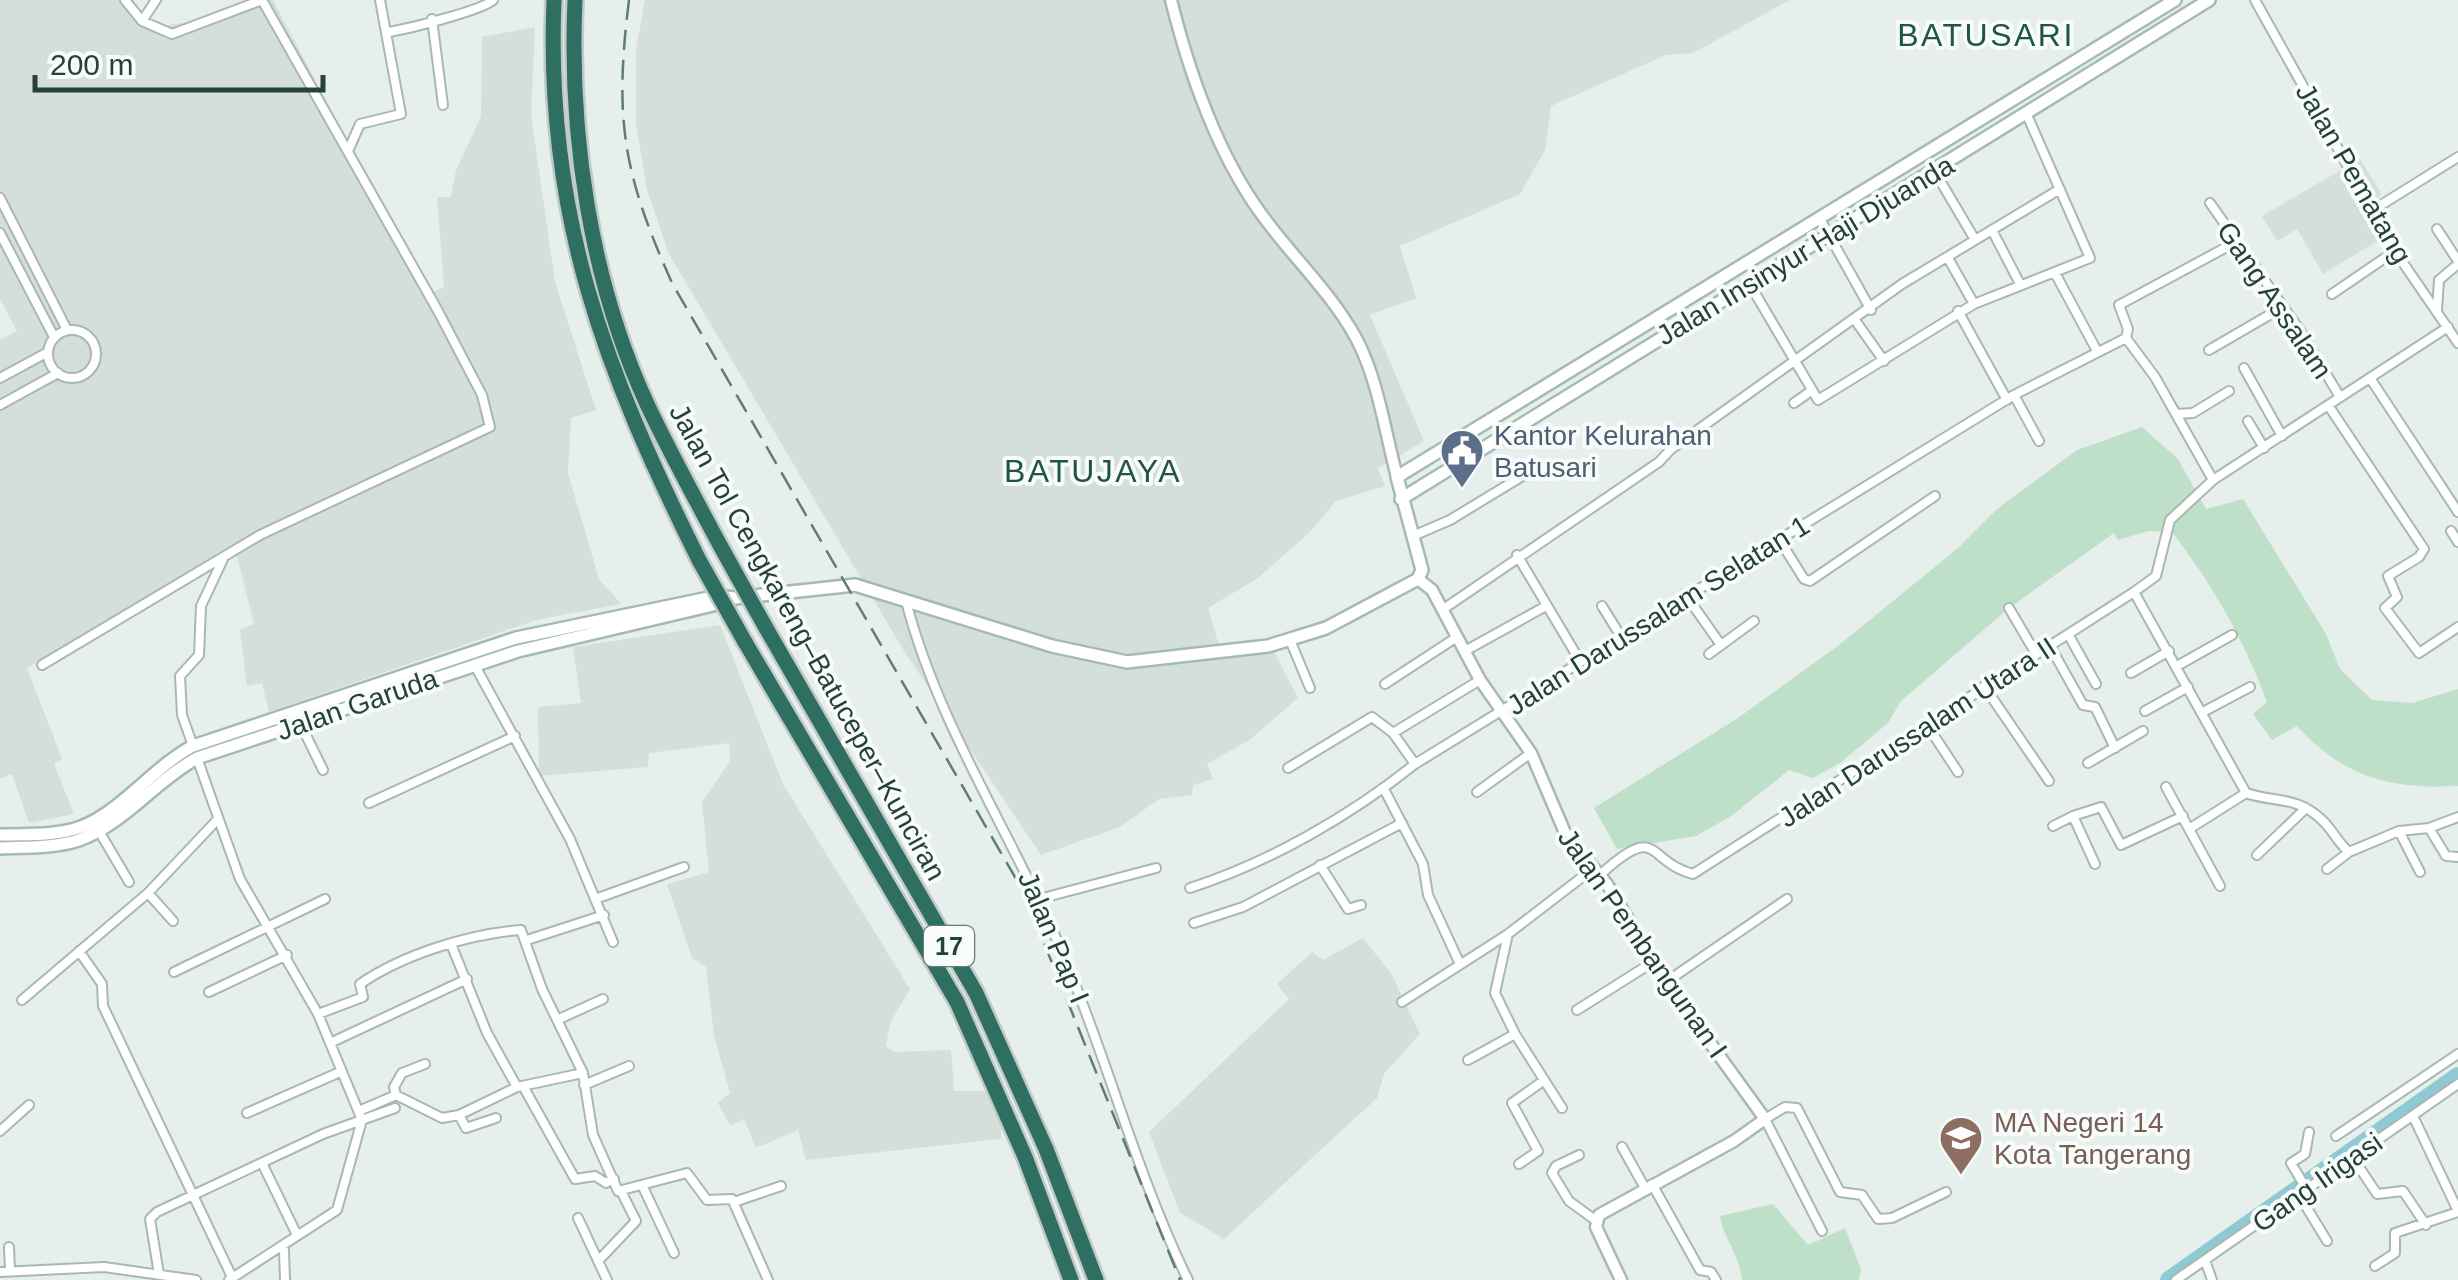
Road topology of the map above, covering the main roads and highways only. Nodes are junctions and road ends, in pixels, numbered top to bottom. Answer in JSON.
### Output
{"nodes":[{"id":1,"x":554,"y":0,"type":"edge"},
{"id":2,"x":575,"y":0,"type":"edge"},
{"id":3,"x":2175,"y":0,"type":"edge"},
{"id":4,"x":2209,"y":0,"type":"edge"},
{"id":5,"x":2104,"y":45,"type":"junction"},
{"id":6,"x":2112,"y":60,"type":"junction"},
{"id":7,"x":1402,"y":499,"type":"junction"},
{"id":8,"x":735,"y":598,"type":"junction"},
{"id":9,"x":630,"y":611,"type":"junction"},
{"id":10,"x":632,"y":626,"type":"junction"},
{"id":11,"x":517,"y":644,"type":"junction"},
{"id":12,"x":364,"y":696,"type":"junction"},
{"id":13,"x":326,"y":708,"type":"junction"},
{"id":14,"x":195,"y":752,"type":"junction"},
{"id":15,"x":0,"y":835,"type":"edge"},
{"id":16,"x":0,"y":848,"type":"edge"},
{"id":17,"x":1071,"y":1280,"type":"edge"},
{"id":18,"x":1096,"y":1280,"type":"edge"}],
"edges":[{"from":1,"to":17,"type":"highway","name":"Jalan Tol Cengkareng–Batuceper–Kunciran","number":"17","bridge":true},
{"from":2,"to":18,"type":"highway","name":"Jalan Tol Cengkareng–Batuceper–Kunciran","number":"17","bridge":true},
{"from":3,"to":5,"type":"main road","name":"Jalan Insinyur Haji Djuanda"},
{"from":4,"to":6,"type":"main road","name":"Jalan Insinyur Haji Djuanda"},
{"from":5,"to":6,"type":"main road"},
{"from":5,"to":7,"type":"main road","name":"Jalan Insinyur Haji Djuanda"},
{"from":6,"to":7,"type":"main road","name":"Jalan Insinyur Haji Djuanda"},
{"from":7,"to":8,"type":"main road","name":"Jalan Garuda"},
{"from":8,"to":9,"type":"main road","name":"Jalan Garuda"},
{"from":8,"to":10,"type":"main road","name":"Jalan Garuda"},
{"from":9,"to":10,"type":"main road"},
{"from":9,"to":11,"type":"main road","name":"Jalan Garuda"},
{"from":10,"to":11,"type":"main road","name":"Jalan Garuda"},
{"from":11,"to":12,"type":"main road","name":"Jalan Garuda"},
{"from":11,"to":12,"type":"main road","name":"Jalan Garuda"},
{"from":12,"to":13,"type":"main road","name":"Jalan Garuda"},
{"from":13,"to":14,"type":"main road","name":"Jalan Garuda"},
{"from":13,"to":14,"type":"main road","name":"Jalan Garuda"},
{"from":14,"to":15,"type":"main road","name":"Jalan Garuda"},
{"from":14,"to":16,"type":"main road","name":"Jalan Garuda"}]}
